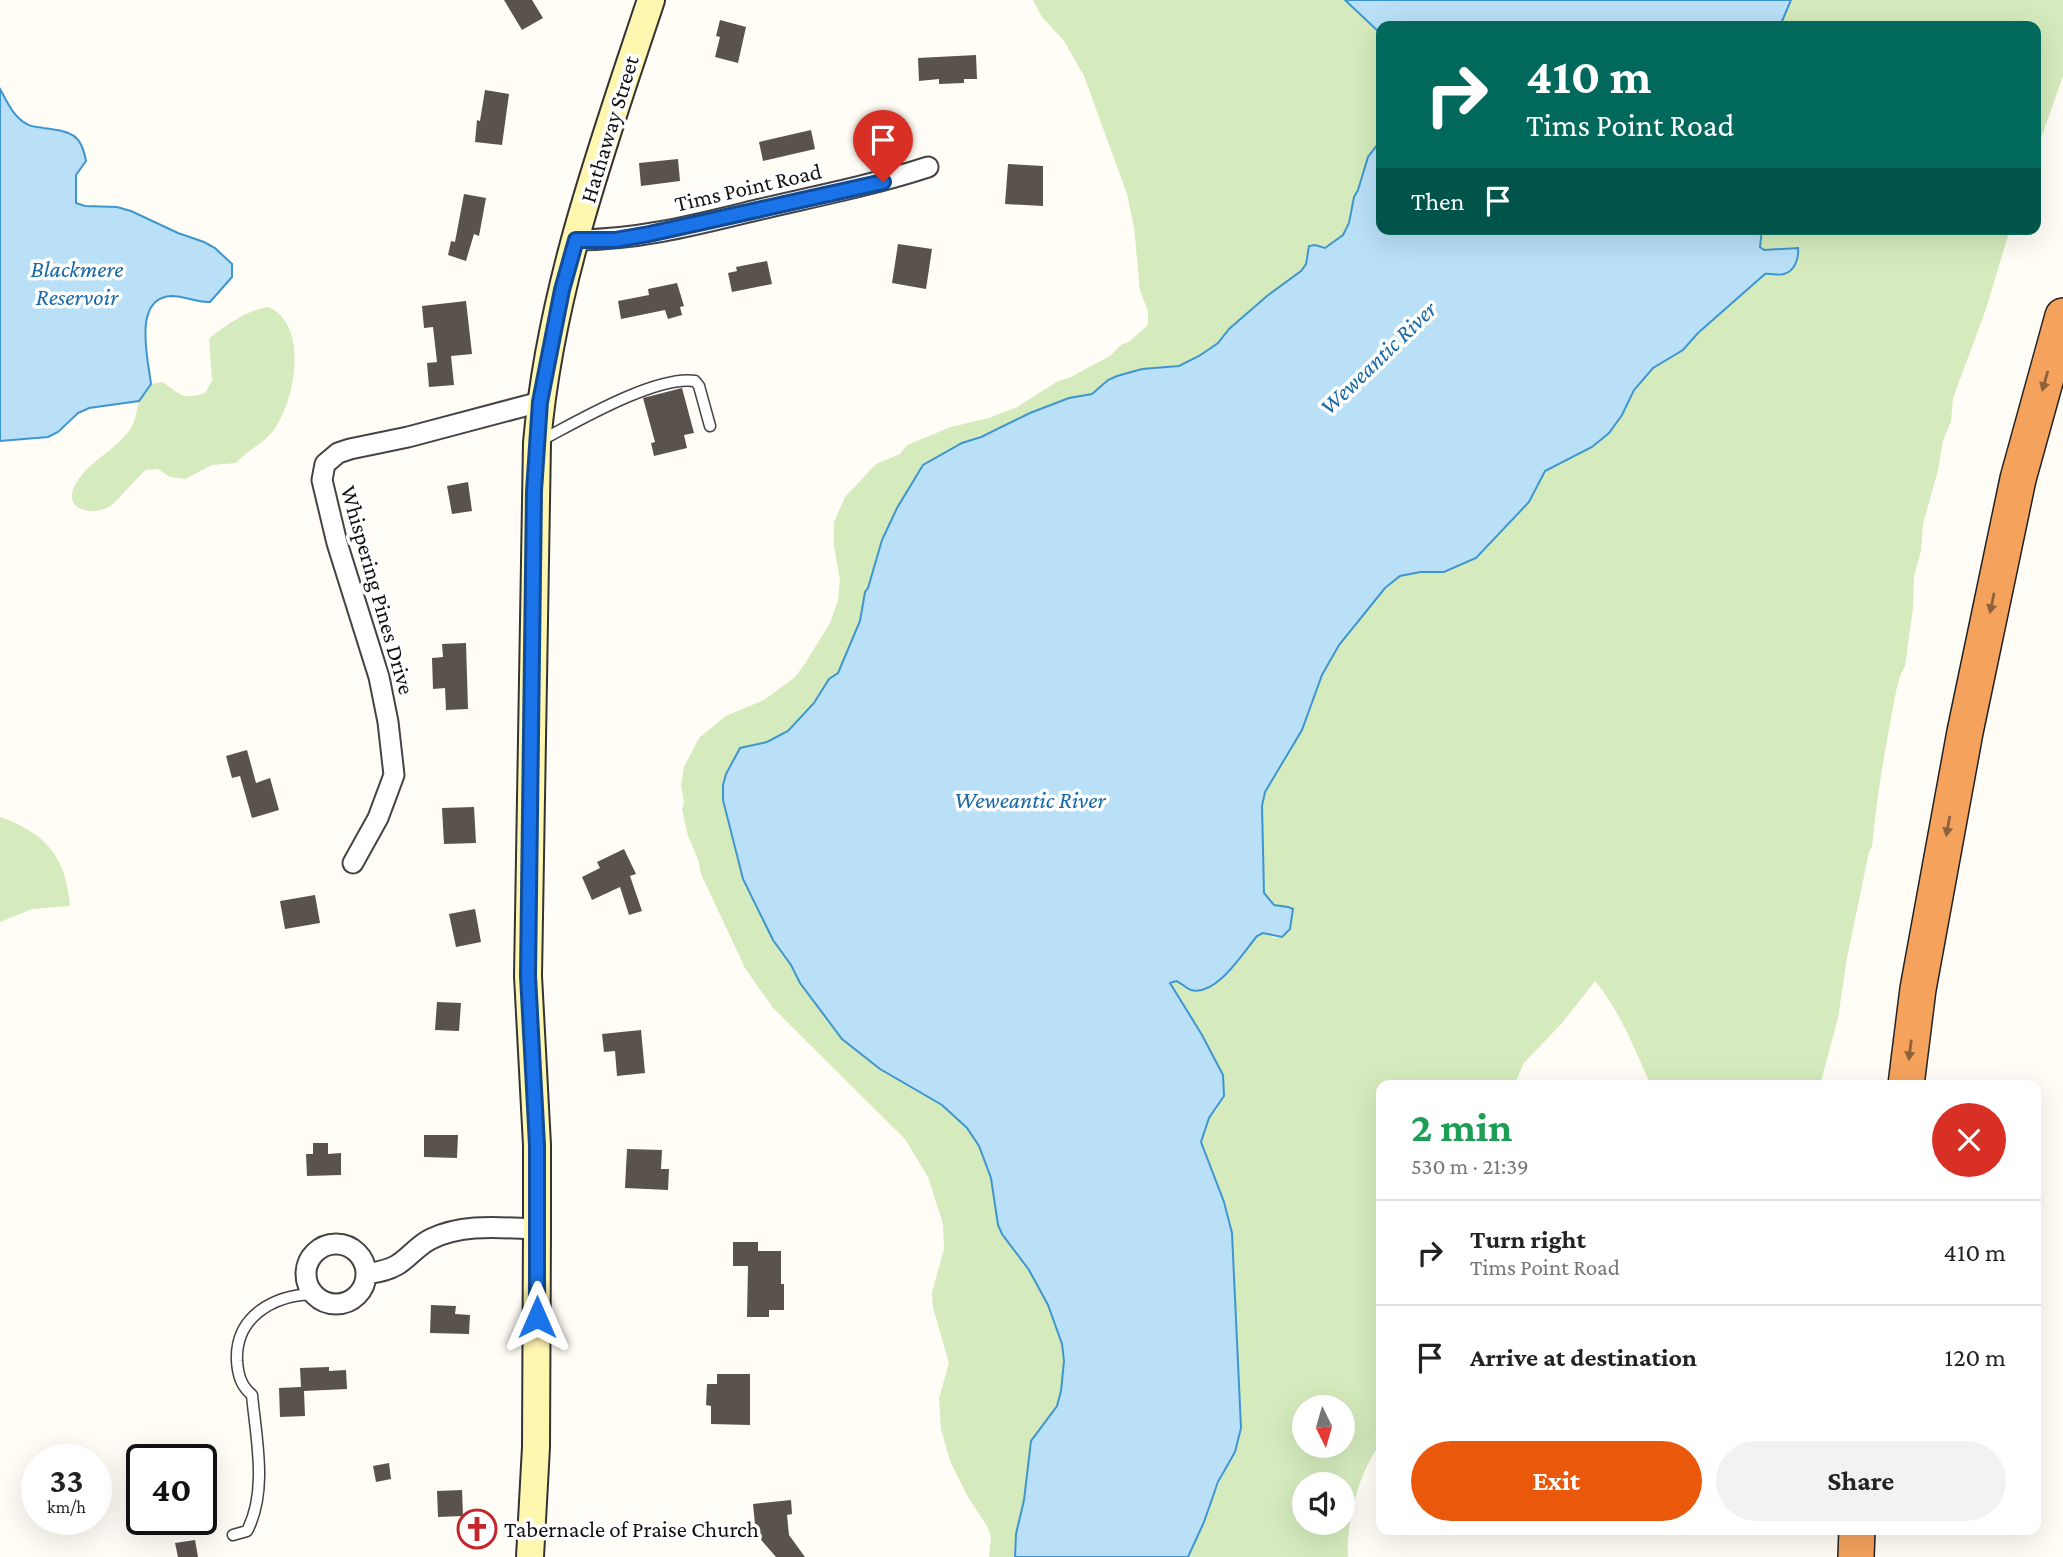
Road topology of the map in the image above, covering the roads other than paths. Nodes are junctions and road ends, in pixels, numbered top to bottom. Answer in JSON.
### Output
{"nodes":[{"id":1,"x":651,"y":0,"type":"edge"},
{"id":2,"x":928,"y":167,"type":"dead end"},
{"id":3,"x":576,"y":240,"type":"junction"},
{"id":4,"x":2063,"y":316,"type":"edge"},
{"id":5,"x":540,"y":402,"type":"junction"},
{"id":6,"x":710,"y":426,"type":"dead end"},
{"id":7,"x":537,"y":443,"type":"junction"},
{"id":8,"x":353,"y":863,"type":"dead end"},
{"id":9,"x":1907,"y":1080,"type":"edge"},
{"id":10,"x":537,"y":1229,"type":"junction"},
{"id":11,"x":366,"y":1274,"type":"junction"},
{"id":12,"x":314,"y":1294,"type":"junction"},
{"id":13,"x":233,"y":1535,"type":"dead end"},
{"id":14,"x":1857,"y":1535,"type":"edge"},
{"id":15,"x":530,"y":1557,"type":"edge"},
{"id":16,"x":1856,"y":1557,"type":"edge"}],
"edges":[{"from":1,"to":3,"type":"street","name":"Hathaway Street"},
{"from":2,"to":3,"type":"street","name":"Tims Point Road"},
{"from":3,"to":5,"type":"street","name":"Hathaway Street"},
{"from":4,"to":9,"type":"highway","one_way":true},
{"from":5,"to":7,"type":"street","name":"Hathaway Street"},
{"from":5,"to":8,"type":"street","name":"Whispering Pines Drive"},
{"from":6,"to":7,"type":"lane"},
{"from":7,"to":10,"type":"street","name":"Hathaway Street"},
{"from":10,"to":11,"type":"street"},
{"from":10,"to":15,"type":"street","name":"Hathaway Street"},
{"from":11,"to":12,"type":"street"},
{"from":11,"to":12,"type":"street"},
{"from":12,"to":13,"type":"lane"},
{"from":14,"to":16,"type":"highway"}]}
